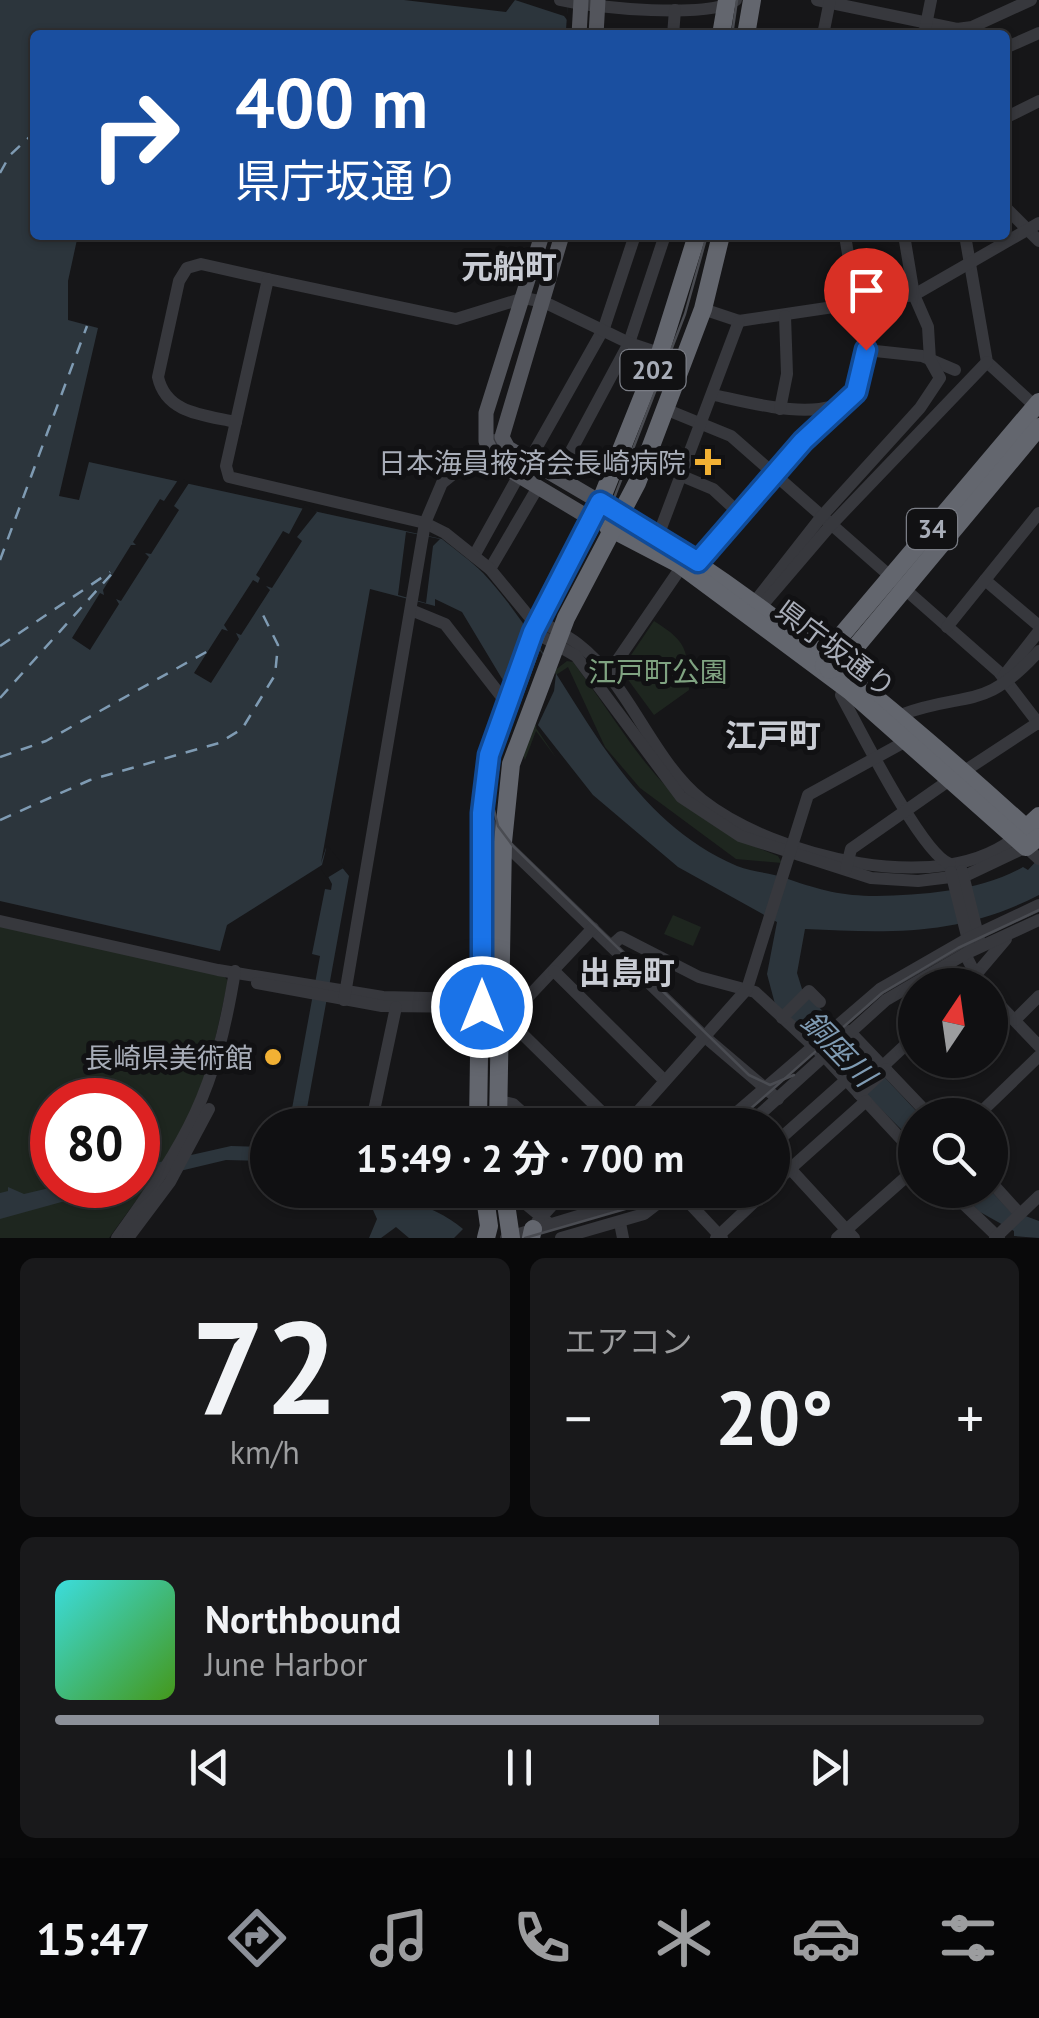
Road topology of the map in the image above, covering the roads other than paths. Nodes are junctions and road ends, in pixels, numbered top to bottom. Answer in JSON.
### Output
{"nodes":[{"id":1,"x":752,"y":0,"type":"edge"},
{"id":2,"x":931,"y":0,"type":"edge"},
{"id":3,"x":998,"y":0,"type":"edge"},
{"id":4,"x":1031,"y":0,"type":"edge"},
{"id":5,"x":826,"y":1,"type":"edge"},
{"id":6,"x":589,"y":3,"type":"edge"},
{"id":7,"x":729,"y":3,"type":"edge"},
{"id":8,"x":678,"y":7,"type":"edge"},
{"id":9,"x":995,"y":15,"type":"junction"},
{"id":10,"x":926,"y":29,"type":"edge"},
{"id":11,"x":581,"y":30,"type":"edge"},
{"id":12,"x":595,"y":30,"type":"edge"},
{"id":13,"x":722,"y":30,"type":"edge"},
{"id":14,"x":747,"y":30,"type":"edge"},
{"id":15,"x":823,"y":30,"type":"edge"},
{"id":16,"x":973,"y":30,"type":"edge"},
{"id":17,"x":1039,"y":33,"type":"edge"},
{"id":18,"x":1010,"y":46,"type":"edge"},
{"id":19,"x":1039,"y":101,"type":"edge"},
{"id":20,"x":1010,"y":116,"type":"edge"},
{"id":21,"x":1010,"y":212,"type":"edge"},
{"id":22,"x":1036,"y":232,"type":"edge"},
{"id":23,"x":541,"y":240,"type":"edge"},
{"id":24,"x":561,"y":240,"type":"edge"},
{"id":25,"x":633,"y":240,"type":"edge"},
{"id":26,"x":663,"y":240,"type":"edge"},
{"id":27,"x":695,"y":240,"type":"edge"},
{"id":28,"x":720,"y":240,"type":"edge"},
{"id":29,"x":845,"y":240,"type":"edge"},
{"id":30,"x":905,"y":240,"type":"edge"},
{"id":31,"x":966,"y":240,"type":"edge"},
{"id":32,"x":970,"y":266,"type":"junction"},
{"id":33,"x":268,"y":279,"type":"junction"},
{"id":34,"x":914,"y":296,"type":"junction"},
{"id":35,"x":524,"y":298,"type":"junction"},
{"id":36,"x":544,"y":302,"type":"junction"},
{"id":37,"x":855,"y":304,"type":"junction"},
{"id":38,"x":703,"y":308,"type":"junction"},
{"id":39,"x":785,"y":316,"type":"junction"},
{"id":40,"x":738,"y":321,"type":"junction"},
{"id":41,"x":604,"y":328,"type":"junction"},
{"id":42,"x":629,"y":343,"type":"junction"},
{"id":43,"x":866,"y":350,"type":"junction"},
{"id":44,"x":660,"y":353,"type":"junction"},
{"id":45,"x":930,"y":360,"type":"junction"},
{"id":46,"x":683,"y":362,"type":"junction"},
{"id":47,"x":986,"y":362,"type":"junction"},
{"id":48,"x":955,"y":370,"type":"dead end"},
{"id":49,"x":714,"y":395,"type":"junction"},
{"id":50,"x":1037,"y":404,"type":"edge"},
{"id":51,"x":836,"y":408,"type":"junction"},
{"id":52,"x":665,"y":409,"type":"junction"},
{"id":53,"x":780,"y":409,"type":"junction"},
{"id":54,"x":236,"y":422,"type":"junction"},
{"id":55,"x":704,"y":423,"type":"junction"},
{"id":56,"x":1039,"y":428,"type":"edge"},
{"id":57,"x":495,"y":441,"type":"junction"},
{"id":58,"x":529,"y":460,"type":"junction"},
{"id":59,"x":774,"y":472,"type":"junction"},
{"id":60,"x":520,"y":476,"type":"junction"},
{"id":61,"x":682,"y":476,"type":"junction"},
{"id":62,"x":557,"y":477,"type":"junction"},
{"id":63,"x":538,"y":487,"type":"junction"},
{"id":64,"x":596,"y":511,"type":"junction"},
{"id":65,"x":1039,"y":513,"type":"edge"},
{"id":66,"x":740,"y":514,"type":"junction"},
{"id":67,"x":826,"y":521,"type":"junction"},
{"id":68,"x":619,"y":523,"type":"junction"},
{"id":69,"x":424,"y":529,"type":"junction"},
{"id":70,"x":658,"y":536,"type":"junction"},
{"id":71,"x":474,"y":556,"type":"junction"},
{"id":72,"x":690,"y":564,"type":"junction"},
{"id":73,"x":490,"y":569,"type":"junction"},
{"id":74,"x":984,"y":580,"type":"junction"},
{"id":75,"x":898,"y":584,"type":"junction"},
{"id":76,"x":411,"y":606,"type":"junction"},
{"id":77,"x":756,"y":606,"type":"junction"},
{"id":78,"x":947,"y":627,"type":"junction"},
{"id":79,"x":1039,"y":628,"type":"edge"},
{"id":80,"x":535,"y":629,"type":"junction"},
{"id":81,"x":554,"y":648,"type":"junction"},
{"id":82,"x":1039,"y":651,"type":"edge"},
{"id":83,"x":829,"y":665,"type":"junction"},
{"id":84,"x":606,"y":677,"type":"junction"},
{"id":85,"x":1007,"y":680,"type":"junction"},
{"id":86,"x":844,"y":687,"type":"junction"},
{"id":87,"x":508,"y":706,"type":"junction"},
{"id":88,"x":900,"y":715,"type":"junction"},
{"id":89,"x":1038,"y":723,"type":"edge"},
{"id":90,"x":908,"y":740,"type":"junction"},
{"id":91,"x":876,"y":760,"type":"junction"},
{"id":92,"x":957,"y":776,"type":"junction"},
{"id":93,"x":904,"y":808,"type":"junction"},
{"id":94,"x":482,"y":813,"type":"junction"},
{"id":95,"x":1033,"y":840,"type":"edge"},
{"id":96,"x":503,"y":842,"type":"junction"},
{"id":97,"x":792,"y":848,"type":"junction"},
{"id":98,"x":846,"y":866,"type":"junction"},
{"id":99,"x":957,"y":874,"type":"junction"},
{"id":100,"x":1039,"y":905,"type":"edge"},
{"id":101,"x":1039,"y":920,"type":"edge"},
{"id":102,"x":0,"y":921,"type":"edge"},
{"id":103,"x":592,"y":928,"type":"junction"},
{"id":104,"x":1010,"y":934,"type":"junction"},
{"id":105,"x":971,"y":939,"type":"junction"},
{"id":106,"x":611,"y":946,"type":"junction"},
{"id":107,"x":973,"y":968,"type":"edge"},
{"id":108,"x":985,"y":968,"type":"edge"},
{"id":109,"x":554,"y":972,"type":"junction"},
{"id":110,"x":239,"y":975,"type":"junction"},
{"id":111,"x":747,"y":989,"type":"junction"},
{"id":112,"x":338,"y":994,"type":"junction"},
{"id":113,"x":1039,"y":996,"type":"edge"},
{"id":114,"x":820,"y":1002,"type":"dead end"},
{"id":115,"x":482,"y":1007,"type":"junction"},
{"id":116,"x":396,"y":1008,"type":"junction"},
{"id":117,"x":501,"y":1013,"type":"junction"},
{"id":118,"x":1008,"y":1013,"type":"edge"},
{"id":119,"x":782,"y":1018,"type":"junction"},
{"id":120,"x":1015,"y":1020,"type":"junction"},
{"id":121,"x":845,"y":1026,"type":"junction"},
{"id":122,"x":705,"y":1037,"type":"junction"},
{"id":123,"x":1039,"y":1046,"type":"edge"},
{"id":124,"x":818,"y":1051,"type":"junction"},
{"id":125,"x":898,"y":1054,"type":"edge"},
{"id":126,"x":1039,"y":1056,"type":"edge"},
{"id":127,"x":885,"y":1068,"type":"junction"},
{"id":128,"x":846,"y":1080,"type":"junction"},
{"id":129,"x":664,"y":1081,"type":"junction"},
{"id":130,"x":765,"y":1086,"type":"junction"},
{"id":131,"x":863,"y":1097,"type":"junction"},
{"id":132,"x":778,"y":1098,"type":"junction"},
{"id":133,"x":913,"y":1098,"type":"edge"},
{"id":134,"x":996,"y":1098,"type":"edge"},
{"id":135,"x":499,"y":1101,"type":"junction"},
{"id":136,"x":375,"y":1108,"type":"edge"},
{"id":137,"x":479,"y":1108,"type":"edge"},
{"id":138,"x":499,"y":1108,"type":"edge"},
{"id":139,"x":517,"y":1108,"type":"edge"},
{"id":140,"x":598,"y":1108,"type":"edge"},
{"id":141,"x":641,"y":1108,"type":"edge"},
{"id":142,"x":741,"y":1108,"type":"edge"},
{"id":143,"x":767,"y":1108,"type":"edge"},
{"id":144,"x":790,"y":1131,"type":"edge"},
{"id":145,"x":898,"y":1135,"type":"edge"},
{"id":146,"x":790,"y":1168,"type":"joint"},
{"id":147,"x":164,"y":1183,"type":"junction"},
{"id":148,"x":898,"y":1185,"type":"edge"},
{"id":149,"x":1039,"y":1196,"type":"edge"},
{"id":150,"x":1008,"y":1201,"type":"edge"},
{"id":151,"x":486,"y":1208,"type":"edge"},
{"id":152,"x":495,"y":1208,"type":"edge"},
{"id":153,"x":509,"y":1208,"type":"edge"},
{"id":154,"x":514,"y":1208,"type":"edge"},
{"id":155,"x":548,"y":1208,"type":"edge"},
{"id":156,"x":596,"y":1208,"type":"edge"},
{"id":157,"x":654,"y":1208,"type":"edge"},
{"id":158,"x":692,"y":1208,"type":"edge"},
{"id":159,"x":749,"y":1208,"type":"edge"},
{"id":160,"x":968,"y":1208,"type":"edge"},
{"id":161,"x":1020,"y":1214,"type":"junction"},
{"id":162,"x":620,"y":1222,"type":"junction"},
{"id":163,"x":523,"y":1233,"type":"edge"},
{"id":164,"x":845,"y":1235,"type":"edge"},
{"id":165,"x":719,"y":1237,"type":"edge"},
{"id":166,"x":117,"y":1238,"type":"edge"},
{"id":167,"x":128,"y":1238,"type":"edge"},
{"id":168,"x":486,"y":1238,"type":"edge"},
{"id":169,"x":560,"y":1238,"type":"edge"},
{"id":170,"x":624,"y":1238,"type":"edge"},
{"id":171,"x":997,"y":1238,"type":"edge"}],
"edges":[{"from":1,"to":14,"type":"highway"},
{"from":2,"to":10,"type":"street"},
{"from":3,"to":9,"type":"street"},
{"from":4,"to":9,"type":"street"},
{"from":5,"to":10,"type":"street"},
{"from":5,"to":15,"type":"street"},
{"from":6,"to":8,"type":"street"},
{"from":6,"to":11,"type":"main road"},
{"from":6,"to":12,"type":"main road"},
{"from":7,"to":8,"type":"street"},
{"from":7,"to":13,"type":"highway"},
{"from":9,"to":16,"type":"street"},
{"from":17,"to":18,"type":"street"},
{"from":19,"to":20,"type":"street"},
{"from":21,"to":22,"type":"street"},
{"from":22,"to":32,"type":"street"},
{"from":23,"to":35,"type":"main road"},
{"from":24,"to":36,"type":"main road"},
{"from":25,"to":41,"type":"street"},
{"from":26,"to":42,"type":"street"},
{"from":27,"to":44,"type":"highway","number":"202"},
{"from":28,"to":38,"type":"highway","number":"202"},
{"from":29,"to":37,"type":"street"},
{"from":30,"to":34,"type":"street"},
{"from":31,"to":32,"type":"street"},
{"from":32,"to":34,"type":"street"},
{"from":32,"to":47,"type":"street"},
{"from":33,"to":35,"type":"street"},
{"from":33,"to":54,"type":"street"},
{"from":33,"to":54,"type":"street"},
{"from":34,"to":37,"type":"street"},
{"from":34,"to":45,"type":"street"},
{"from":35,"to":36,"type":"street"},
{"from":35,"to":57,"type":"main road"},
{"from":36,"to":41,"type":"street"},
{"from":36,"to":57,"type":"main road"},
{"from":37,"to":39,"type":"street"},
{"from":37,"to":43,"type":"street"},
{"from":38,"to":40,"type":"street"},
{"from":38,"to":46,"type":"highway","number":"202"},
{"from":39,"to":40,"type":"street"},
{"from":39,"to":53,"type":"street"},
{"from":40,"to":49,"type":"street"},
{"from":41,"to":42,"type":"street"},
{"from":41,"to":58,"type":"street"},
{"from":42,"to":44,"type":"street"},
{"from":42,"to":62,"type":"street"},
{"from":43,"to":45,"type":"street"},
{"from":43,"to":51,"type":"street"},
{"from":44,"to":46,"type":"street"},
{"from":44,"to":64,"type":"highway","number":"202"},
{"from":45,"to":48,"type":"street"},
{"from":45,"to":67,"type":"street"},
{"from":46,"to":52,"type":"highway","number":"202"},
{"from":47,"to":50,"type":"street"},
{"from":47,"to":67,"type":"street"},
{"from":49,"to":53,"type":"street"},
{"from":49,"to":55,"type":"street"},
{"from":50,"to":75,"type":"highway","number":"34"},
{"from":51,"to":53,"type":"street"},
{"from":51,"to":59,"type":"street"},
{"from":52,"to":55,"type":"street"},
{"from":52,"to":68,"type":"highway","number":"202"},
{"from":54,"to":69,"type":"street"},
{"from":55,"to":59,"type":"street"},
{"from":55,"to":61,"type":"street"},
{"from":56,"to":75,"type":"highway","number":"34"},
{"from":57,"to":58,"type":"main road"},
{"from":57,"to":60,"type":"main road"},
{"from":57,"to":69,"type":"street"},
{"from":58,"to":62,"type":"main road"},
{"from":59,"to":66,"type":"street"},
{"from":59,"to":67,"type":"street"},
{"from":60,"to":63,"type":"main road"},
{"from":60,"to":71,"type":"street"},
{"from":61,"to":66,"type":"street"},
{"from":61,"to":70,"type":"street"},
{"from":62,"to":64,"type":"main road"},
{"from":63,"to":64,"type":"main road"},
{"from":63,"to":73,"type":"street"},
{"from":64,"to":68,"type":"highway","name":"県庁坂通り"},
{"from":64,"to":80,"type":"highway"},
{"from":65,"to":74,"type":"street"},
{"from":66,"to":72,"type":"street"},
{"from":67,"to":75,"type":"street"},
{"from":67,"to":77,"type":"street"},
{"from":68,"to":70,"type":"highway","name":"県庁坂通り"},
{"from":68,"to":72,"type":"highway","name":"県庁坂通り"},
{"from":68,"to":81,"type":"highway"},
{"from":69,"to":71,"type":"street"},
{"from":69,"to":76,"type":"street"},
{"from":70,"to":72,"type":"highway","name":"県庁坂通り"},
{"from":71,"to":73,"type":"street"},
{"from":72,"to":77,"type":"highway","name":"県庁坂通り"},
{"from":72,"to":83,"type":"highway","name":"県庁坂通り"},
{"from":72,"to":84,"type":"street"},
{"from":73,"to":80,"type":"street"},
{"from":74,"to":78,"type":"street"},
{"from":74,"to":79,"type":"street"},
{"from":75,"to":78,"type":"street"},
{"from":75,"to":83,"type":"highway","number":"34"},
{"from":76,"to":87,"type":"street"},
{"from":76,"to":112,"type":"street"},
{"from":77,"to":83,"type":"highway","name":"県庁坂通り"},
{"from":78,"to":85,"type":"street"},
{"from":79,"to":85,"type":"street"},
{"from":80,"to":81,"type":"street"},
{"from":80,"to":87,"type":"highway"},
{"from":81,"to":84,"type":"street"},
{"from":81,"to":96,"type":"highway"},
{"from":81,"to":97,"type":"street"},
{"from":82,"to":85,"type":"street"},
{"from":83,"to":86,"type":"highway","name":"県庁坂通り"},
{"from":83,"to":88,"type":"highway","name":"県庁坂通り"},
{"from":84,"to":97,"type":"street"},
{"from":85,"to":88,"type":"street"},
{"from":85,"to":89,"type":"street"},
{"from":86,"to":90,"type":"highway","name":"県庁坂通り"},
{"from":86,"to":91,"type":"street"},
{"from":87,"to":94,"type":"highway"},
{"from":88,"to":92,"type":"highway","name":"県庁坂通り"},
{"from":89,"to":92,"type":"street"},
{"from":90,"to":91,"type":"street"},
{"from":90,"to":92,"type":"highway","name":"県庁坂通り"},
{"from":91,"to":93,"type":"street"},
{"from":91,"to":97,"type":"street"},
{"from":92,"to":93,"type":"street"},
{"from":92,"to":95,"type":"highway","name":"県庁坂通り"},
{"from":93,"to":98,"type":"street"},
{"from":93,"to":99,"type":"street"},
{"from":94,"to":96,"type":"street"},
{"from":94,"to":115,"type":"highway"},
{"from":95,"to":99,"type":"street"},
{"from":96,"to":103,"type":"street"},
{"from":96,"to":117,"type":"highway"},
{"from":97,"to":98,"type":"street"},
{"from":97,"to":111,"type":"street"},
{"from":98,"to":99,"type":"street"},
{"from":99,"to":105,"type":"street"},
{"from":100,"to":105,"type":"street"},
{"from":101,"to":104,"type":"street"},
{"from":102,"to":110,"type":"street"},
{"from":103,"to":106,"type":"street"},
{"from":103,"to":109,"type":"street"},
{"from":104,"to":105,"type":"street"},
{"from":104,"to":108,"type":"street"},
{"from":105,"to":107,"type":"street"},
{"from":105,"to":121,"type":"street"},
{"from":106,"to":111,"type":"street"},
{"from":106,"to":122,"type":"street"},
{"from":109,"to":117,"type":"street"},
{"from":109,"to":129,"type":"street"},
{"from":110,"to":112,"type":"street"},
{"from":110,"to":147,"type":"street"},
{"from":111,"to":119,"type":"street"},
{"from":111,"to":122,"type":"street"},
{"from":112,"to":115,"type":"street"},
{"from":112,"to":116,"type":"street"},
{"from":113,"to":120,"type":"street"},
{"from":114,"to":119,"type":"street"},
{"from":115,"to":116,"type":"street"},
{"from":115,"to":117,"type":"street"},
{"from":115,"to":137,"type":"highway"},
{"from":116,"to":136,"type":"street"},
{"from":117,"to":135,"type":"highway"},
{"from":117,"to":140,"type":"street"},
{"from":118,"to":120,"type":"street"},
{"from":119,"to":124,"type":"street"},
{"from":120,"to":123,"type":"street"},
{"from":121,"to":124,"type":"street"},
{"from":121,"to":127,"type":"street"},
{"from":122,"to":129,"type":"street"},
{"from":122,"to":130,"type":"street"},
{"from":124,"to":128,"type":"street"},
{"from":124,"to":130,"type":"street"},
{"from":124,"to":132,"type":"street"},
{"from":125,"to":127,"type":"street"},
{"from":126,"to":134,"type":"street"},
{"from":127,"to":131,"type":"street"},
{"from":127,"to":133,"type":"street"},
{"from":128,"to":131,"type":"street"},
{"from":128,"to":144,"type":"street"},
{"from":129,"to":141,"type":"street"},
{"from":130,"to":132,"type":"street"},
{"from":130,"to":142,"type":"street"},
{"from":131,"to":145,"type":"street"},
{"from":131,"to":146,"type":"street"},
{"from":132,"to":143,"type":"street"},
{"from":135,"to":138,"type":"highway"},
{"from":135,"to":139,"type":"street"},
{"from":146,"to":164,"type":"street"},
{"from":147,"to":166,"type":"street"},
{"from":147,"to":167,"type":"street"},
{"from":148,"to":164,"type":"street"},
{"from":149,"to":161,"type":"street"},
{"from":150,"to":161,"type":"street"},
{"from":151,"to":168,"type":"highway"},
{"from":152,"to":163,"type":"highway"},
{"from":153,"to":163,"type":"highway"},
{"from":154,"to":163,"type":"street"},
{"from":155,"to":163,"type":"street"},
{"from":156,"to":163,"type":"street"},
{"from":157,"to":162,"type":"street"},
{"from":158,"to":165,"type":"street"},
{"from":159,"to":165,"type":"street"},
{"from":160,"to":171,"type":"street"},
{"from":161,"to":171,"type":"street"},
{"from":162,"to":169,"type":"street"},
{"from":162,"to":170,"type":"street"}]}
